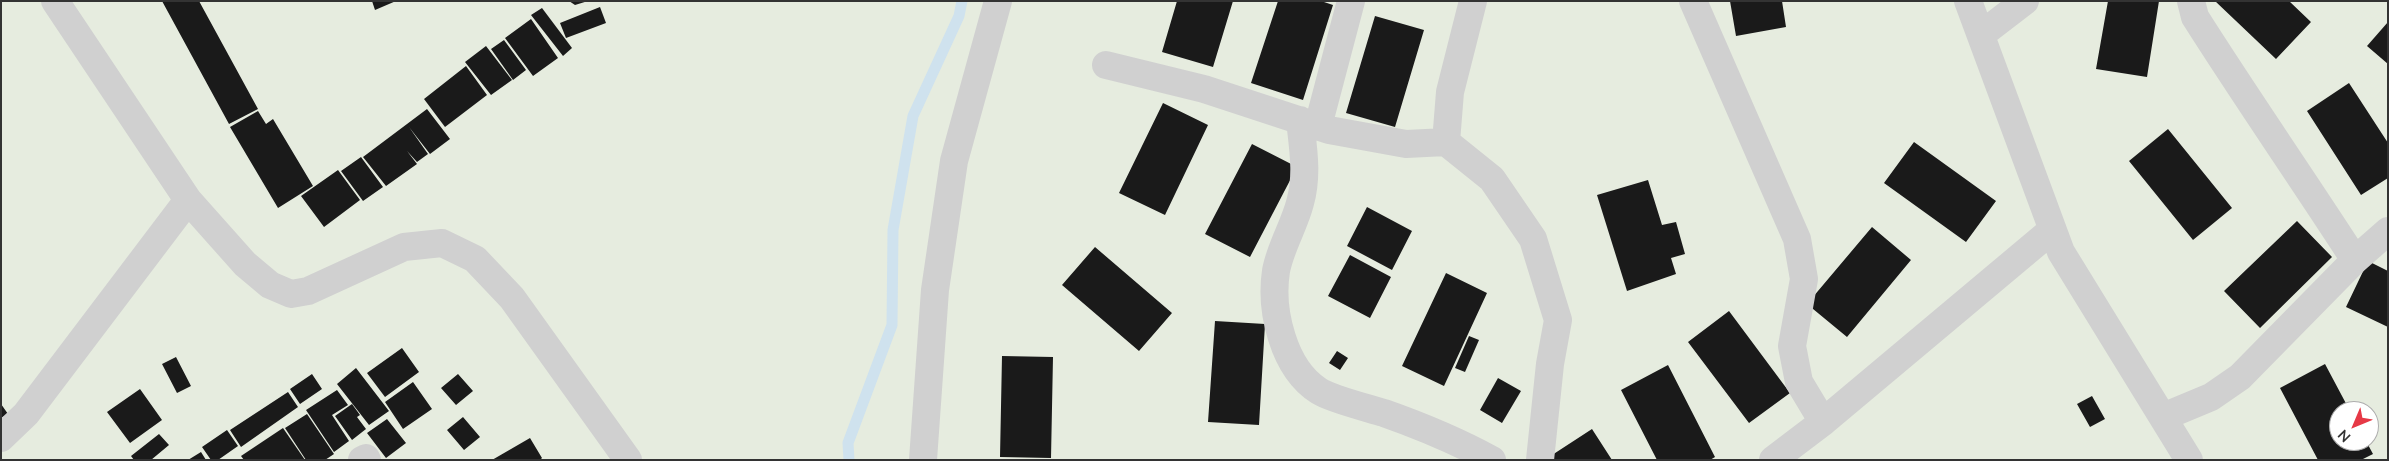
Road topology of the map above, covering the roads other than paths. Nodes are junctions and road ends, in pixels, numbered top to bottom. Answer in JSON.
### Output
{"nodes":[{"id":1,"x":55,"y":1,"type":"edge"},
{"id":2,"x":998,"y":1,"type":"edge"},
{"id":3,"x":1351,"y":1,"type":"edge"},
{"id":4,"x":1472,"y":1,"type":"edge"},
{"id":5,"x":1693,"y":1,"type":"edge"},
{"id":6,"x":1968,"y":1,"type":"edge"},
{"id":7,"x":2025,"y":1,"type":"edge"},
{"id":8,"x":2191,"y":1,"type":"edge"},
{"id":9,"x":1982,"y":34,"type":"junction"},
{"id":10,"x":1106,"y":65,"type":"dead end"},
{"id":11,"x":1309,"y":123,"type":"junction"},
{"id":12,"x":1446,"y":142,"type":"junction"},
{"id":13,"x":188,"y":200,"type":"junction"},
{"id":14,"x":2052,"y":230,"type":"junction"},
{"id":15,"x":2388,"y":231,"type":"edge"},
{"id":16,"x":2355,"y":260,"type":"junction"},
{"id":17,"x":2163,"y":417,"type":"junction"},
{"id":18,"x":1823,"y":422,"type":"junction"},
{"id":19,"x":1,"y":438,"type":"edge"},
{"id":20,"x":924,"y":459,"type":"edge"},
{"id":21,"x":362,"y":460,"type":"edge"},
{"id":22,"x":367,"y":460,"type":"edge"},
{"id":23,"x":628,"y":460,"type":"edge"},
{"id":24,"x":1492,"y":460,"type":"edge"},
{"id":25,"x":1540,"y":460,"type":"edge"},
{"id":26,"x":1773,"y":460,"type":"edge"},
{"id":27,"x":2189,"y":460,"type":"edge"}],
"edges":[{"from":1,"to":13,"type":"street"},
{"from":2,"to":20,"type":"street"},
{"from":3,"to":11,"type":"street"},
{"from":4,"to":12,"type":"street"},
{"from":5,"to":18,"type":"street"},
{"from":6,"to":9,"type":"street"},
{"from":7,"to":9,"type":"street"},
{"from":8,"to":16,"type":"street"},
{"from":9,"to":14,"type":"street"},
{"from":10,"to":11,"type":"street"},
{"from":11,"to":12,"type":"street"},
{"from":11,"to":24,"type":"street"},
{"from":12,"to":25,"type":"street"},
{"from":13,"to":19,"type":"street"},
{"from":13,"to":23,"type":"street"},
{"from":14,"to":17,"type":"street"},
{"from":14,"to":18,"type":"street"},
{"from":15,"to":16,"type":"street"},
{"from":16,"to":17,"type":"street"},
{"from":17,"to":27,"type":"street"},
{"from":18,"to":26,"type":"street"},
{"from":21,"to":22,"type":"street"}]}
